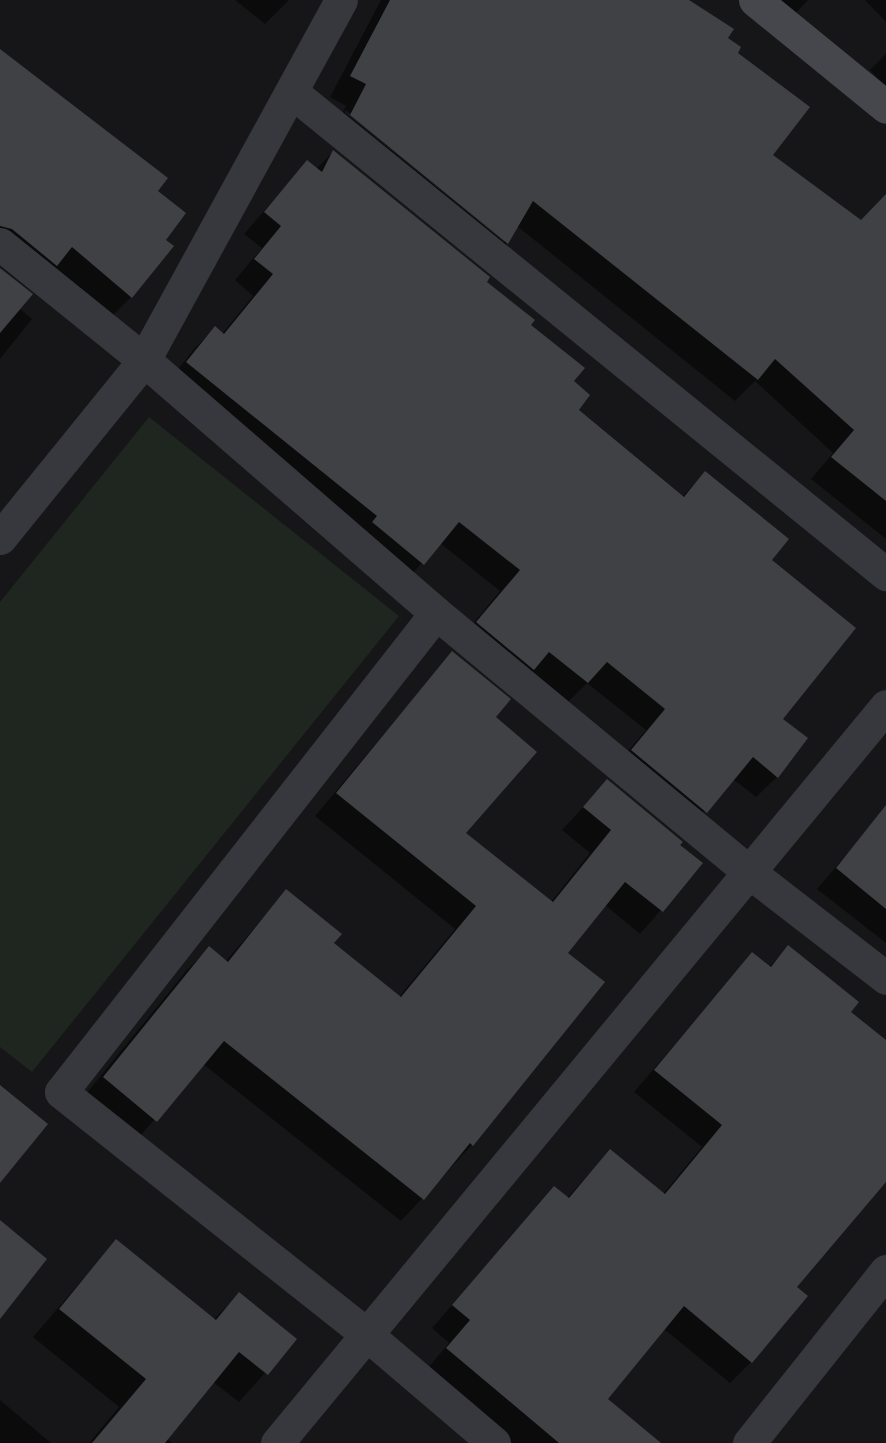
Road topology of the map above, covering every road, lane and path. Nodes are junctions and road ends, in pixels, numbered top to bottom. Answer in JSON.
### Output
{"nodes":[{"id":1,"x":340,"y":0,"type":"edge"},
{"id":2,"x":755,"y":0,"type":"edge"},
{"id":3,"x":293,"y":93,"type":"junction"},
{"id":4,"x":886,"y":107,"type":"edge"},
{"id":5,"x":0,"y":244,"type":"edge"},
{"id":6,"x":144,"y":360,"type":"junction"},
{"id":7,"x":0,"y":538,"type":"edge"},
{"id":8,"x":886,"y":574,"type":"edge"},
{"id":9,"x":436,"y":613,"type":"junction"},
{"id":10,"x":886,"y":706,"type":"edge"},
{"id":11,"x":749,"y":872,"type":"junction"},
{"id":12,"x":886,"y":978,"type":"edge"},
{"id":13,"x":886,"y":1271,"type":"edge"},
{"id":14,"x":366,"y":1334,"type":"junction"},
{"id":15,"x":277,"y":1443,"type":"edge"},
{"id":16,"x":494,"y":1443,"type":"edge"},
{"id":17,"x":749,"y":1443,"type":"edge"}],
"edges":[{"from":1,"to":3,"type":"street"},
{"from":2,"to":4,"type":"street"},
{"from":3,"to":6,"type":"street"},
{"from":3,"to":8,"type":"street"},
{"from":5,"to":6,"type":"street"},
{"from":6,"to":7,"type":"street"},
{"from":6,"to":9,"type":"street"},
{"from":9,"to":11,"type":"street"},
{"from":9,"to":14,"type":"street"},
{"from":10,"to":11,"type":"street"},
{"from":11,"to":12,"type":"street"},
{"from":11,"to":14,"type":"street"},
{"from":13,"to":17,"type":"street"},
{"from":14,"to":15,"type":"street"},
{"from":14,"to":16,"type":"street"}]}
